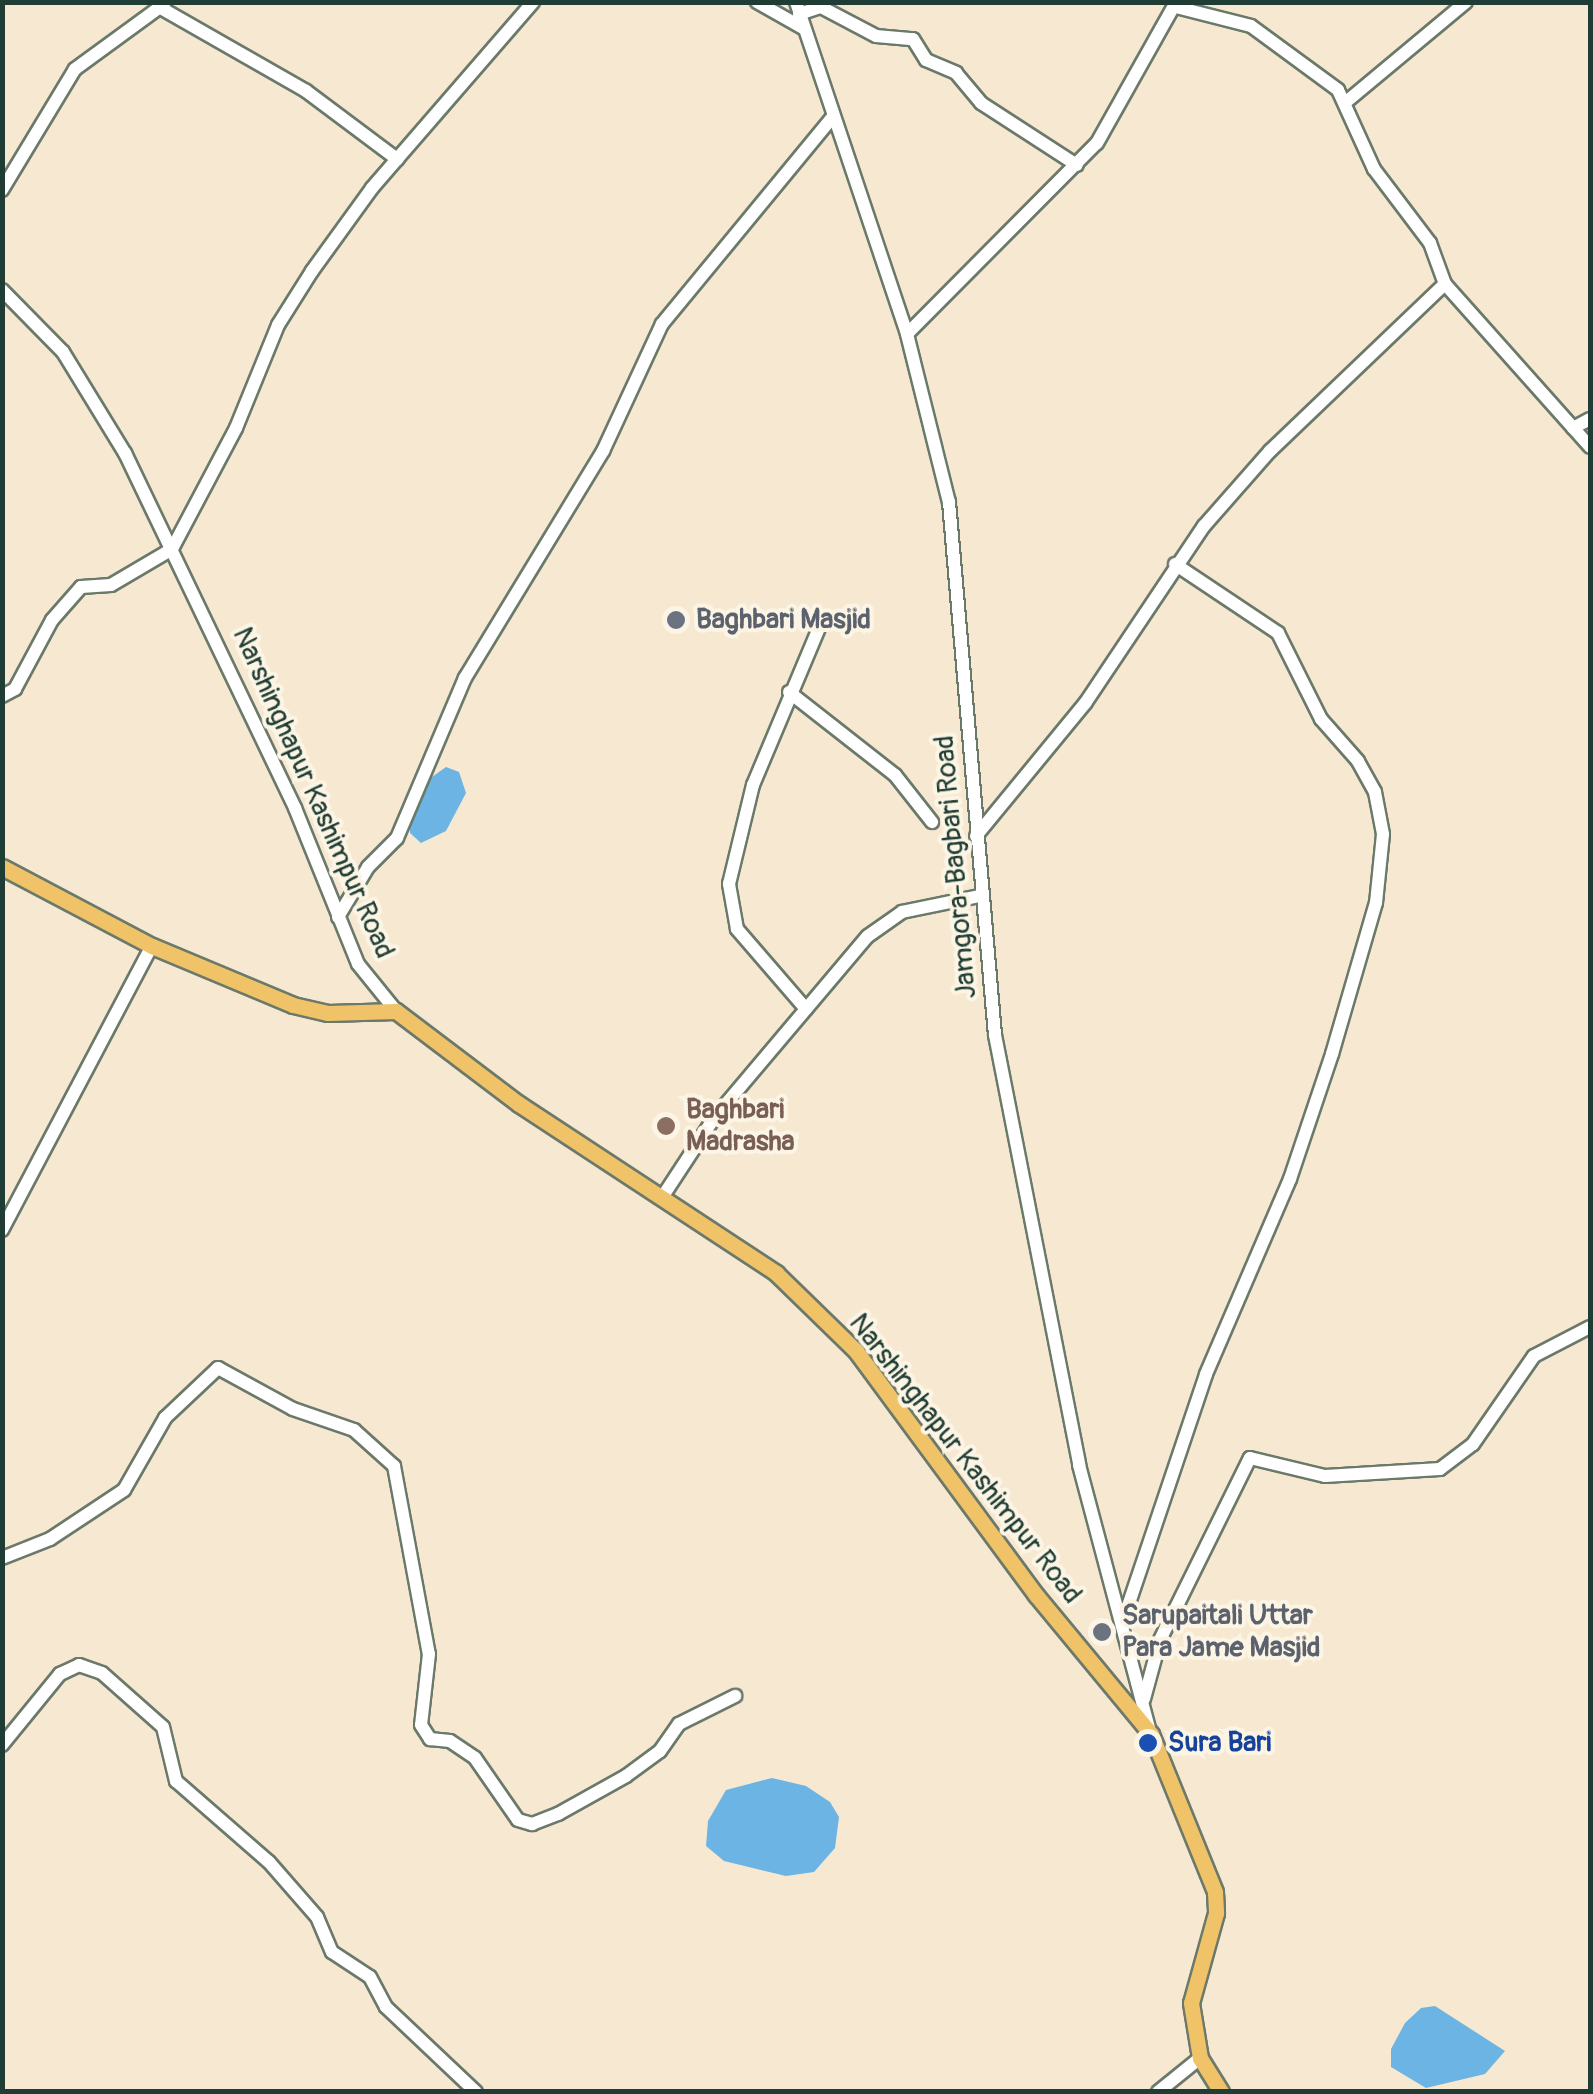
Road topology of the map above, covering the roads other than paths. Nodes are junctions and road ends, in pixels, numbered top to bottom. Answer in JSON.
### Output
{"nodes":[{"id":1,"x":533,"y":2,"type":"edge"},
{"id":2,"x":757,"y":2,"type":"edge"},
{"id":3,"x":1466,"y":2,"type":"edge"},
{"id":4,"x":1176,"y":4,"type":"edge"},
{"id":5,"x":163,"y":5,"type":"edge"},
{"id":6,"x":800,"y":15,"type":"edge"},
{"id":7,"x":1346,"y":102,"type":"junction"},
{"id":8,"x":830,"y":119,"type":"junction"},
{"id":9,"x":397,"y":158,"type":"junction"},
{"id":10,"x":1076,"y":165,"type":"junction"},
{"id":11,"x":2,"y":190,"type":"edge"},
{"id":12,"x":1445,"y":284,"type":"junction"},
{"id":13,"x":2,"y":290,"type":"edge"},
{"id":14,"x":906,"y":334,"type":"junction"},
{"id":15,"x":1590,"y":419,"type":"edge"},
{"id":16,"x":1574,"y":428,"type":"junction"},
{"id":17,"x":1590,"y":447,"type":"edge"},
{"id":18,"x":172,"y":549,"type":"junction"},
{"id":19,"x":1175,"y":564,"type":"junction"},
{"id":20,"x":822,"y":621,"type":"dead end"},
{"id":21,"x":790,"y":692,"type":"junction"},
{"id":22,"x":2,"y":696,"type":"edge"},
{"id":23,"x":932,"y":822,"type":"dead end"},
{"id":24,"x":975,"y":838,"type":"junction"},
{"id":25,"x":2,"y":867,"type":"edge"},
{"id":26,"x":980,"y":896,"type":"junction"},
{"id":27,"x":338,"y":917,"type":"junction"},
{"id":28,"x":152,"y":946,"type":"junction"},
{"id":29,"x":806,"y":1009,"type":"junction"},
{"id":30,"x":396,"y":1010,"type":"junction"},
{"id":31,"x":663,"y":1196,"type":"junction"},
{"id":32,"x":2,"y":1230,"type":"edge"},
{"id":33,"x":1590,"y":1327,"type":"edge"},
{"id":34,"x":2,"y":1558,"type":"edge"},
{"id":35,"x":1122,"y":1625,"type":"junction"},
{"id":36,"x":735,"y":1696,"type":"dead end"},
{"id":37,"x":1144,"y":1701,"type":"junction"},
{"id":38,"x":1151,"y":1734,"type":"junction"},
{"id":39,"x":2,"y":1745,"type":"edge"},
{"id":40,"x":1200,"y":2058,"type":"junction"},
{"id":41,"x":476,"y":2092,"type":"edge"},
{"id":42,"x":1158,"y":2092,"type":"edge"},
{"id":43,"x":1221,"y":2092,"type":"edge"}],
"edges":[{"from":1,"to":9,"type":"street"},
{"from":2,"to":6,"type":"street"},
{"from":3,"to":7,"type":"street"},
{"from":4,"to":7,"type":"street"},
{"from":4,"to":10,"type":"street"},
{"from":5,"to":9,"type":"street"},
{"from":5,"to":11,"type":"street"},
{"from":6,"to":8,"type":"street","name":"Jamgora-Bagbari Road"},
{"from":6,"to":10,"type":"street"},
{"from":7,"to":12,"type":"street"},
{"from":8,"to":14,"type":"street","name":"Jamgora-Bagbari Road"},
{"from":8,"to":27,"type":"street"},
{"from":9,"to":18,"type":"street"},
{"from":10,"to":14,"type":"street"},
{"from":12,"to":16,"type":"street"},
{"from":12,"to":19,"type":"street"},
{"from":13,"to":18,"type":"street","name":"Narshinghapur Kashimpur Road"},
{"from":14,"to":24,"type":"street","name":"Jamgora-Bagbari Road"},
{"from":15,"to":16,"type":"street"},
{"from":16,"to":17,"type":"street"},
{"from":18,"to":22,"type":"street"},
{"from":18,"to":27,"type":"street","name":"Narshinghapur Kashimpur Road"},
{"from":19,"to":24,"type":"street"},
{"from":19,"to":35,"type":"street"},
{"from":20,"to":21,"type":"street"},
{"from":21,"to":23,"type":"street"},
{"from":21,"to":29,"type":"street"},
{"from":24,"to":26,"type":"street","name":"Jamgora-Bagbari Road"},
{"from":25,"to":28,"type":"main road"},
{"from":26,"to":29,"type":"street"},
{"from":26,"to":35,"type":"street","name":"Jamgora-Bagbari Road"},
{"from":27,"to":30,"type":"street","name":"Narshinghapur Kashimpur Road"},
{"from":28,"to":30,"type":"main road"},
{"from":28,"to":32,"type":"street"},
{"from":29,"to":31,"type":"street"},
{"from":30,"to":31,"type":"main road","name":"Narshinghapur Kashimpur Road"},
{"from":31,"to":38,"type":"main road","name":"Narshinghapur Kashimpur Road"},
{"from":33,"to":37,"type":"street"},
{"from":34,"to":36,"type":"street"},
{"from":35,"to":37,"type":"street","name":"Jamgora-Bagbari Road"},
{"from":37,"to":38,"type":"street","name":"Jamgora-Bagbari Road"},
{"from":38,"to":40,"type":"main road","name":"Narshinghapur Kashimpur Road"},
{"from":39,"to":41,"type":"street"},
{"from":40,"to":42,"type":"street"},
{"from":40,"to":43,"type":"main road","name":"Narshinghapur Kashimpur Road"}]}
